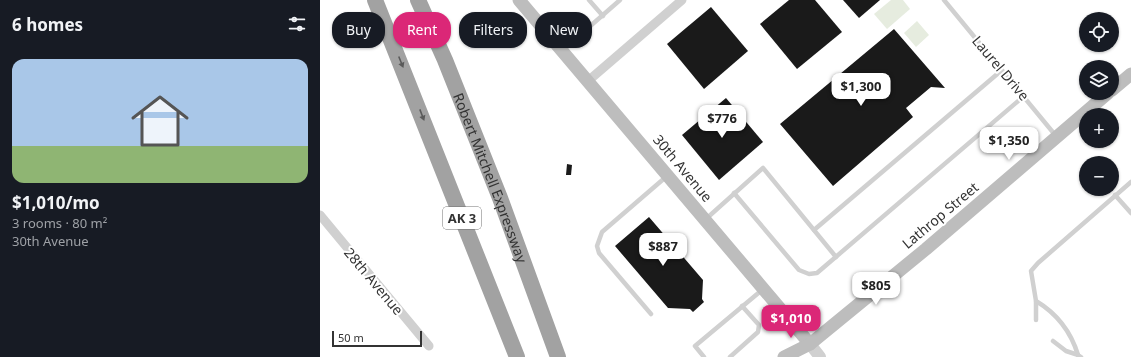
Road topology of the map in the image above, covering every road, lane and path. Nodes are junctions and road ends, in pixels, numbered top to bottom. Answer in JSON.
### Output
{"nodes":[{"id":1,"x":376,"y":0,"type":"edge"},
{"id":2,"x":418,"y":0,"type":"edge"},
{"id":3,"x":519,"y":0,"type":"edge"},
{"id":4,"x":589,"y":0,"type":"edge"},
{"id":5,"x":620,"y":0,"type":"edge"},
{"id":6,"x":682,"y":0,"type":"edge"},
{"id":7,"x":944,"y":0,"type":"edge"},
{"id":8,"x":603,"y":16,"type":"junction"},
{"id":9,"x":562,"y":51,"type":"junction"},
{"id":10,"x":1002,"y":70,"type":"junction"},
{"id":11,"x":1131,"y":74,"type":"edge"},
{"id":12,"x":588,"y":81,"type":"junction"},
{"id":13,"x":1119,"y":84,"type":"edge"},
{"id":14,"x":1024,"y":96,"type":"junction"},
{"id":15,"x":1100,"y":100,"type":"edge"},
{"id":16,"x":1057,"y":137,"type":"junction"},
{"id":17,"x":668,"y":175,"type":"junction"},
{"id":18,"x":1131,"y":182,"type":"edge"},
{"id":19,"x":1119,"y":192,"type":"edge"},
{"id":20,"x":734,"y":193,"type":"junction"},
{"id":21,"x":1114,"y":196,"type":"edge"},
{"id":22,"x":1116,"y":196,"type":"edge"},
{"id":23,"x":1131,"y":213,"type":"edge"},
{"id":24,"x":320,"y":215,"type":"edge"},
{"id":25,"x":705,"y":219,"type":"junction"},
{"id":26,"x":466,"y":227,"type":"junction"},
{"id":27,"x":814,"y":230,"type":"junction"},
{"id":28,"x":836,"y":257,"type":"junction"},
{"id":29,"x":526,"y":266,"type":"junction"},
{"id":30,"x":763,"y":289,"type":"junction"},
{"id":31,"x":1036,"y":301,"type":"junction"},
{"id":32,"x":742,"y":306,"type":"junction"},
{"id":33,"x":651,"y":314,"type":"dead end"},
{"id":34,"x":1036,"y":320,"type":"dead end"},
{"id":35,"x":1053,"y":341,"type":"dead end"},
{"id":36,"x":810,"y":344,"type":"junction"},
{"id":37,"x":429,"y":346,"type":"dead end"},
{"id":38,"x":1079,"y":356,"type":"edge"},
{"id":39,"x":511,"y":357,"type":"edge"},
{"id":40,"x":516,"y":357,"type":"edge"},
{"id":41,"x":558,"y":357,"type":"edge"},
{"id":42,"x":566,"y":357,"type":"edge"},
{"id":43,"x":704,"y":357,"type":"edge"},
{"id":44,"x":730,"y":357,"type":"edge"},
{"id":45,"x":784,"y":357,"type":"edge"},
{"id":46,"x":804,"y":357,"type":"edge"},
{"id":47,"x":820,"y":357,"type":"edge"}],
"edges":[{"from":1,"to":26,"type":"highway","number":"AK 3","one_way":true},
{"from":2,"to":29,"type":"highway","name":"Robert Mitchell Expressway","number":"AK 3"},
{"from":3,"to":9,"type":"main road","name":"30th Avenue"},
{"from":4,"to":8,"type":"lane"},
{"from":5,"to":8,"type":"lane"},
{"from":6,"to":12,"type":"street"},
{"from":7,"to":10,"type":"lane","name":"Laurel Drive"},
{"from":8,"to":9,"type":"lane"},
{"from":9,"to":12,"type":"main road","name":"30th Avenue"},
{"from":10,"to":14,"type":"lane","name":"Laurel Drive"},
{"from":10,"to":27,"type":"lane"},
{"from":11,"to":13,"type":"main road"},
{"from":12,"to":17,"type":"main road","name":"30th Avenue"},
{"from":14,"to":16,"type":"lane","name":"Laurel Drive"},
{"from":14,"to":28,"type":"lane"},
{"from":15,"to":16,"type":"main road","name":"Lathrop Street"},
{"from":16,"to":36,"type":"main road","name":"Lathrop Street"},
{"from":17,"to":25,"type":"main road","name":"30th Avenue"},
{"from":17,"to":33,"type":"lane"},
{"from":18,"to":19,"type":"lane"},
{"from":20,"to":25,"type":"lane"},
{"from":20,"to":27,"type":"lane"},
{"from":20,"to":28,"type":"lane"},
{"from":21,"to":31,"type":"lane"},
{"from":22,"to":23,"type":"lane"},
{"from":24,"to":37,"type":"street","name":"28th Avenue"},
{"from":25,"to":30,"type":"main road","name":"30th Avenue"},
{"from":26,"to":39,"type":"highway"},
{"from":26,"to":40,"type":"highway","number":"AK 3"},
{"from":27,"to":28,"type":"lane"},
{"from":29,"to":41,"type":"highway","name":"Robert Mitchell Expressway","number":"AK 3"},
{"from":29,"to":42,"type":"highway"},
{"from":30,"to":32,"type":"lane"},
{"from":30,"to":36,"type":"main road","name":"30th Avenue"},
{"from":31,"to":34,"type":"lane"},
{"from":31,"to":38,"type":"lane"},
{"from":32,"to":43,"type":"lane"},
{"from":32,"to":44,"type":"lane"},
{"from":35,"to":38,"type":"lane"},
{"from":36,"to":45,"type":"main road","name":"Lathrop Street"},
{"from":36,"to":46,"type":"main road","name":"Lathrop Street"},
{"from":36,"to":47,"type":"street","name":"30th Avenue"}]}
